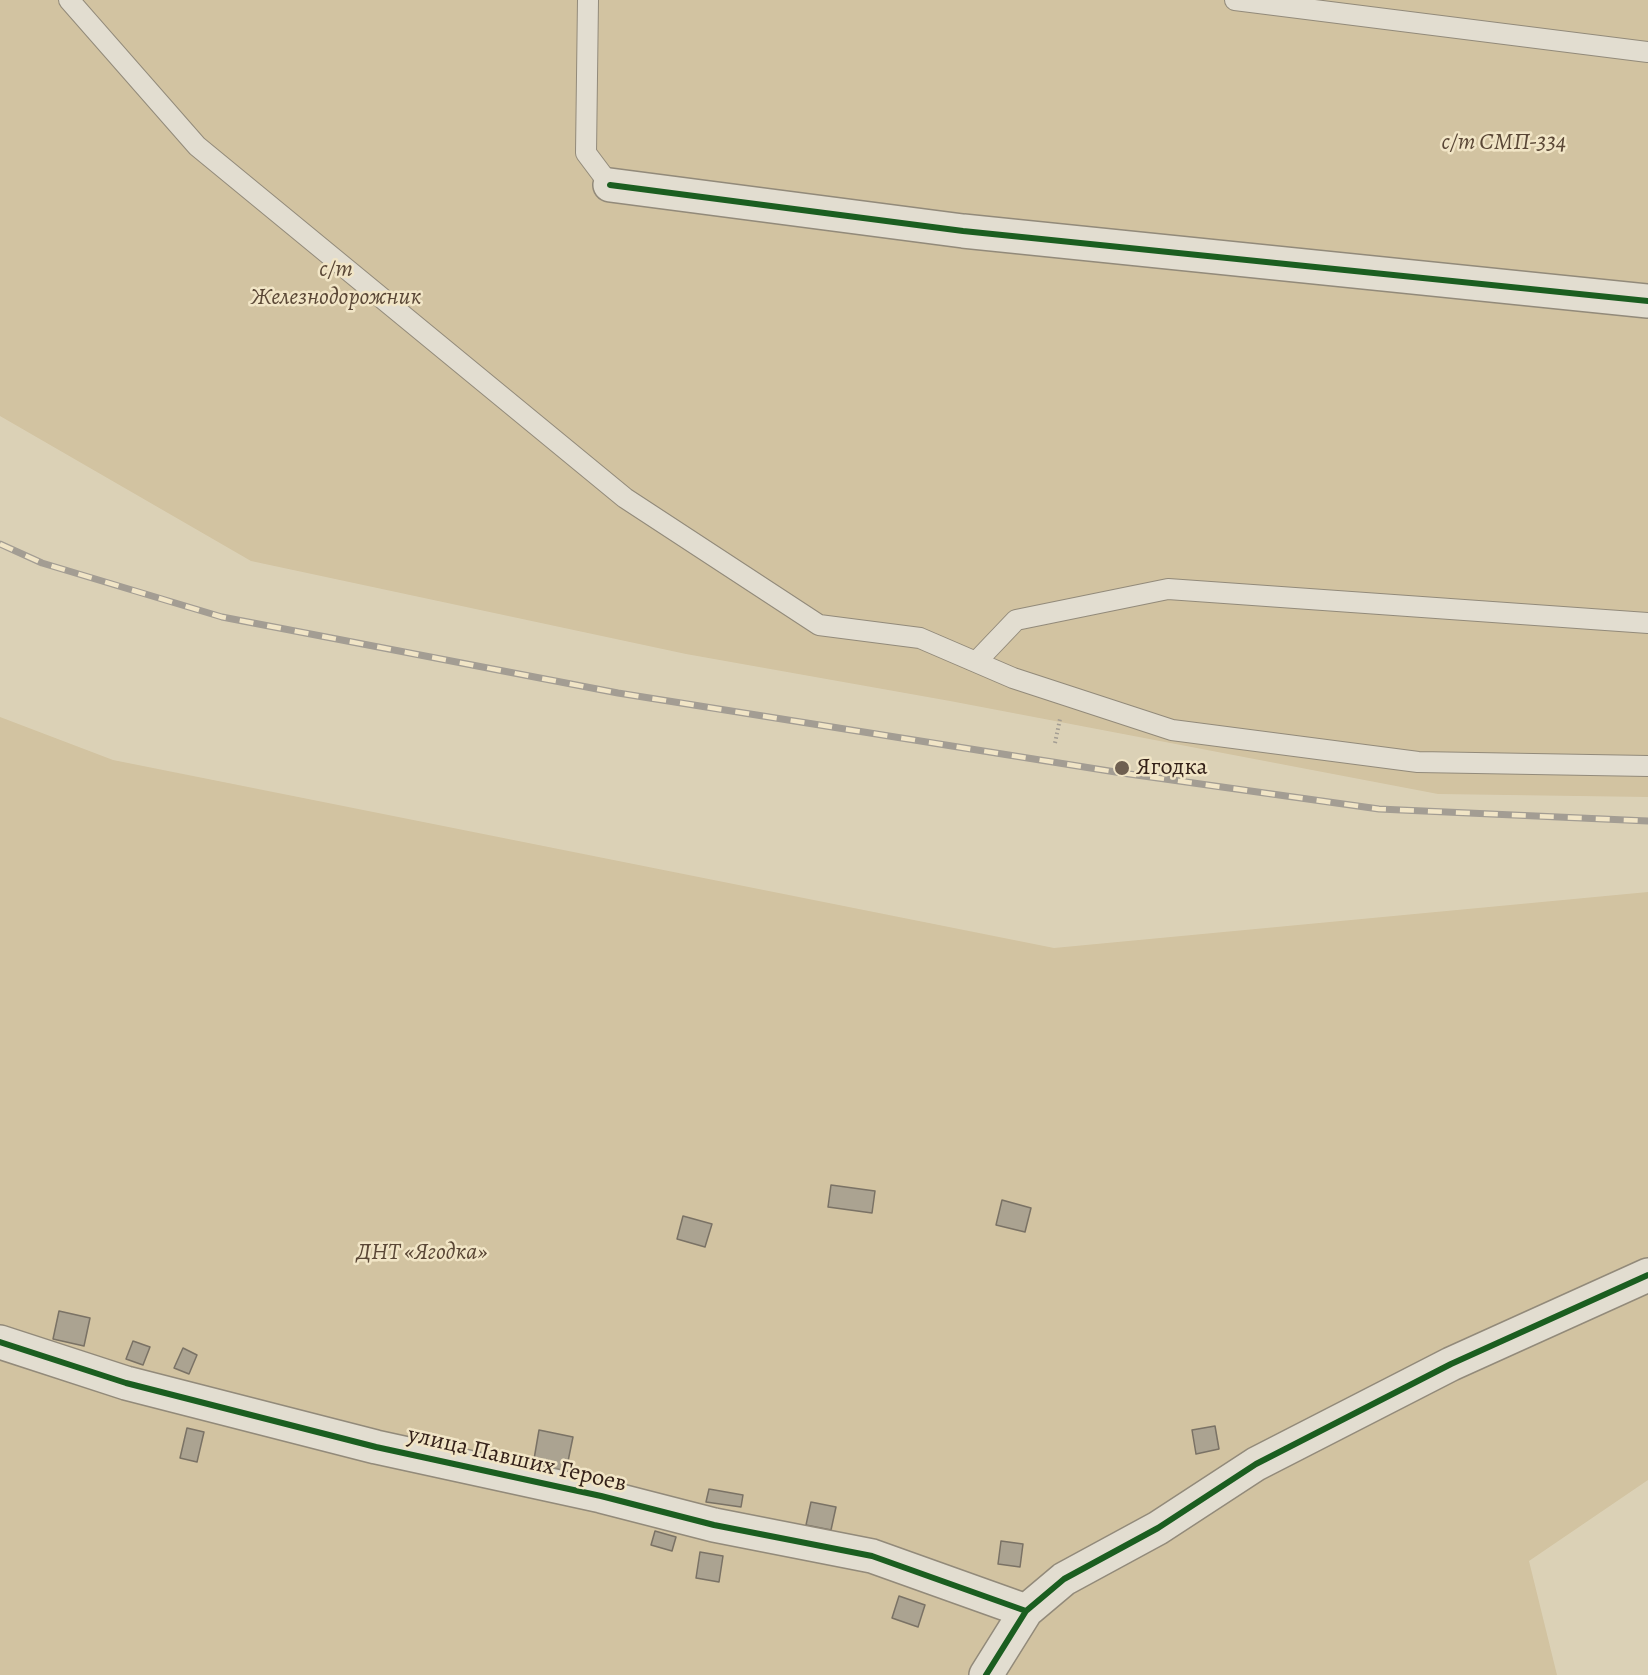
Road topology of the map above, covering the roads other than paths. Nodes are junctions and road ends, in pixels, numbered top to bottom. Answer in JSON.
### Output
{"nodes":[{"id":1,"x":69,"y":0,"type":"edge"},
{"id":2,"x":588,"y":0,"type":"edge"},
{"id":3,"x":1235,"y":0,"type":"edge"},
{"id":4,"x":1648,"y":52,"type":"edge"},
{"id":5,"x":610,"y":185,"type":"joint"},
{"id":6,"x":1648,"y":302,"type":"edge"},
{"id":7,"x":1648,"y":623,"type":"edge"},
{"id":8,"x":976,"y":662,"type":"junction"},
{"id":9,"x":1648,"y":766,"type":"edge"},
{"id":10,"x":1648,"y":1275,"type":"edge"},
{"id":11,"x":0,"y":1342,"type":"edge"},
{"id":12,"x":1026,"y":1611,"type":"junction"},
{"id":13,"x":986,"y":1675,"type":"edge"}],
"edges":[{"from":1,"to":8,"type":"lane"},
{"from":2,"to":5,"type":"lane"},
{"from":3,"to":4,"type":"lane"},
{"from":5,"to":6,"type":"street"},
{"from":7,"to":8,"type":"lane"},
{"from":8,"to":9,"type":"lane"},
{"from":10,"to":12,"type":"street"},
{"from":11,"to":12,"type":"street","name":"улица Павших Героев"},
{"from":12,"to":13,"type":"street"}]}
